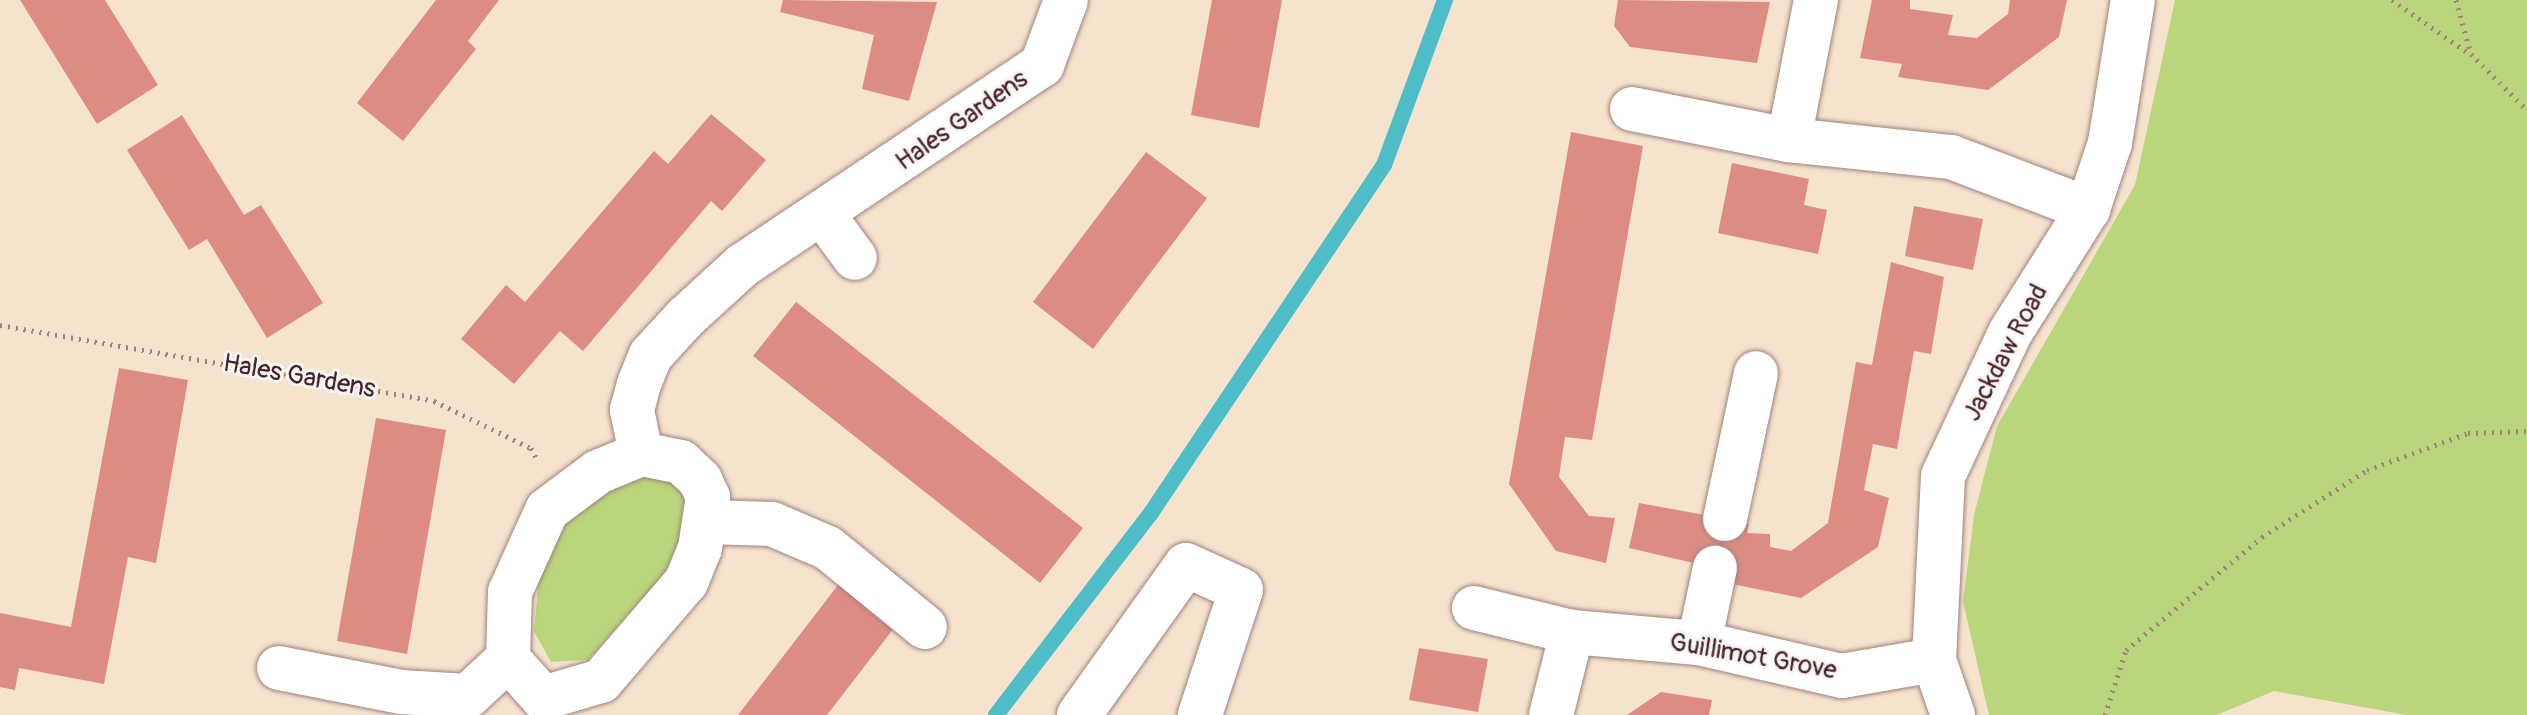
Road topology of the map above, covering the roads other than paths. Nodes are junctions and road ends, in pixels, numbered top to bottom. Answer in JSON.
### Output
{"nodes":[{"id":1,"x":1066,"y":0,"type":"edge"},
{"id":2,"x":1816,"y":0,"type":"edge"},
{"id":3,"x":2133,"y":0,"type":"edge"},
{"id":4,"x":1632,"y":109,"type":"dead end"},
{"id":5,"x":1789,"y":140,"type":"junction"},
{"id":6,"x":2088,"y":209,"type":"junction"},
{"id":7,"x":824,"y":216,"type":"junction"},
{"id":8,"x":855,"y":258,"type":"dead end"},
{"id":9,"x":1756,"y":373,"type":"dead end"},
{"id":10,"x":641,"y":454,"type":"junction"},
{"id":11,"x":1725,"y":519,"type":"dead end"},
{"id":12,"x":707,"y":522,"type":"junction"},
{"id":13,"x":1715,"y":568,"type":"dead end"},
{"id":14,"x":1474,"y":608,"type":"dead end"},
{"id":15,"x":925,"y":627,"type":"dead end"},
{"id":16,"x":1572,"y":632,"type":"junction"},
{"id":17,"x":1699,"y":643,"type":"junction"},
{"id":18,"x":508,"y":659,"type":"junction"},
{"id":19,"x":1934,"y":660,"type":"junction"},
{"id":20,"x":279,"y":668,"type":"dead end"},
{"id":21,"x":1079,"y":715,"type":"edge"},
{"id":22,"x":1200,"y":715,"type":"edge"},
{"id":23,"x":1551,"y":715,"type":"edge"},
{"id":24,"x":1953,"y":715,"type":"edge"}],
"edges":[{"from":1,"to":7,"type":"street","name":"Hales Gardens"},
{"from":2,"to":5,"type":"street"},
{"from":3,"to":6,"type":"street","name":"Jackdaw Road"},
{"from":4,"to":5,"type":"street"},
{"from":5,"to":6,"type":"street"},
{"from":6,"to":19,"type":"street","name":"Jackdaw Road"},
{"from":7,"to":8,"type":"street"},
{"from":7,"to":10,"type":"street","name":"Hales Gardens"},
{"from":9,"to":11,"type":"street"},
{"from":10,"to":12,"type":"street"},
{"from":10,"to":18,"type":"street"},
{"from":12,"to":15,"type":"street"},
{"from":12,"to":18,"type":"street"},
{"from":13,"to":17,"type":"street"},
{"from":14,"to":16,"type":"street","name":"Guillimot Grove"},
{"from":16,"to":17,"type":"street","name":"Guillimot Grove"},
{"from":16,"to":23,"type":"street"},
{"from":17,"to":19,"type":"street","name":"Guillimot Grove"},
{"from":18,"to":20,"type":"street"},
{"from":19,"to":24,"type":"street","name":"Jackdaw Road"},
{"from":21,"to":22,"type":"street"}]}
